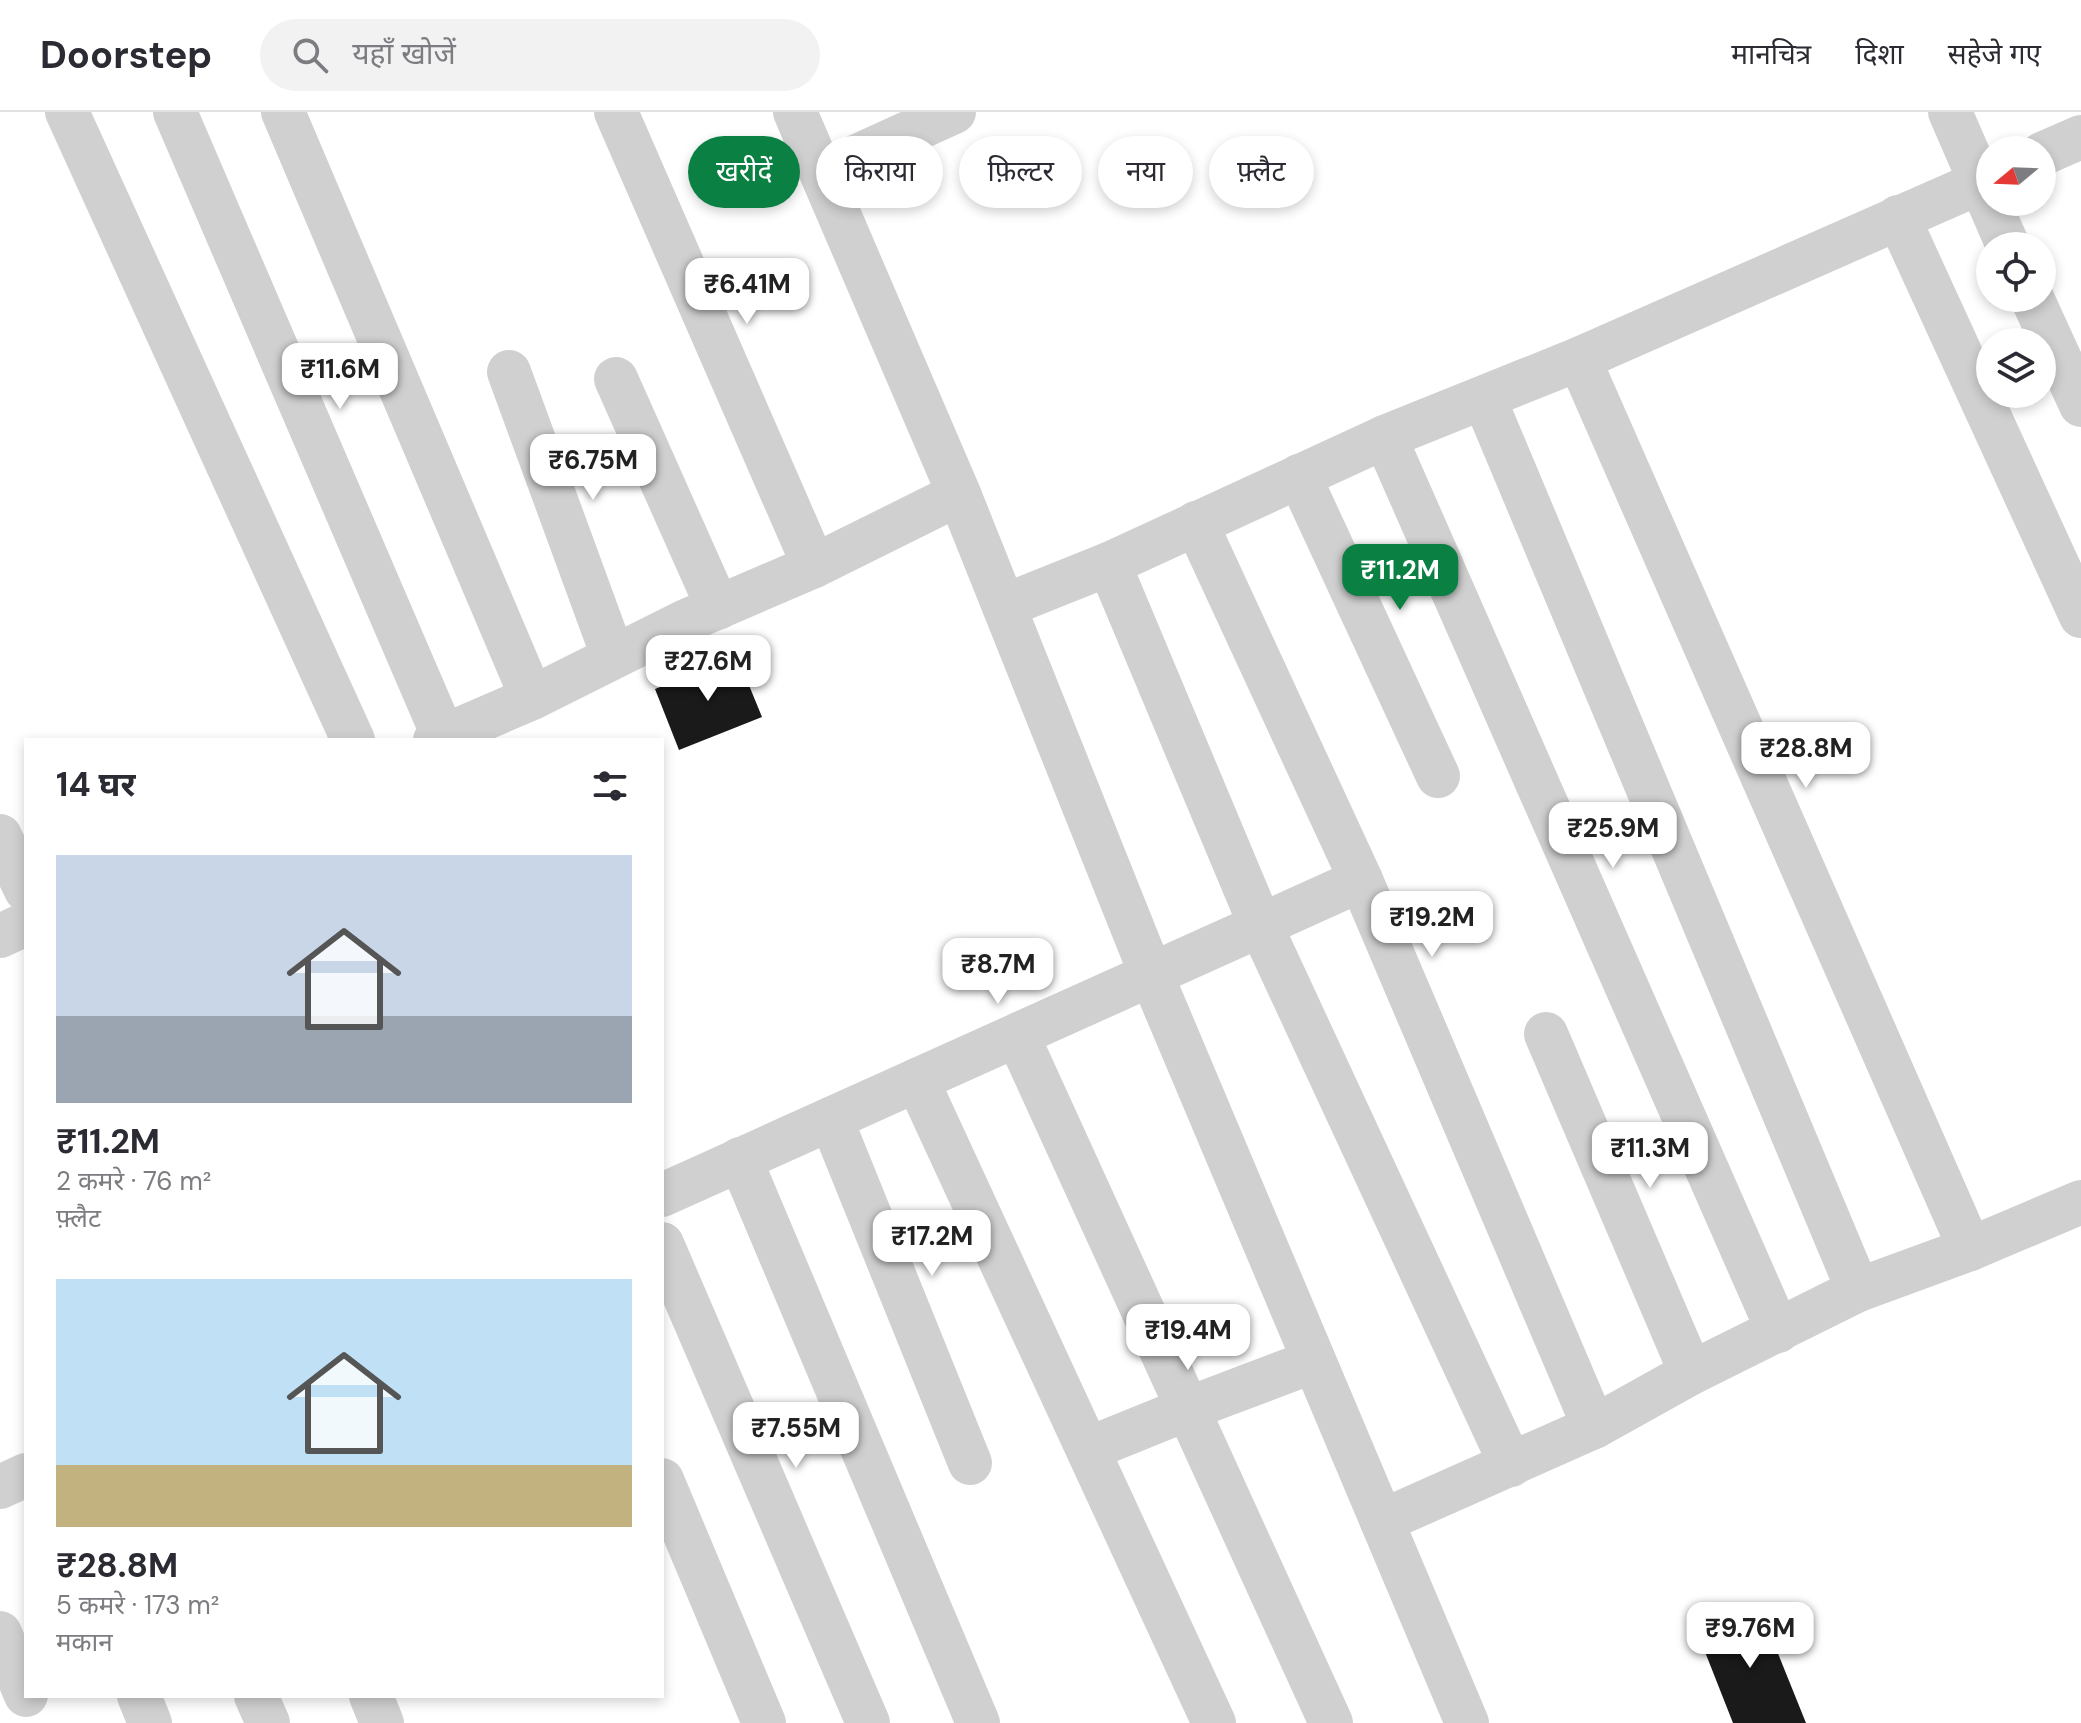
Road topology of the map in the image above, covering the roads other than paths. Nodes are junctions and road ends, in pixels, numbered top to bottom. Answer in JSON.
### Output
{"nodes":[{"id":1,"x":67,"y":112,"type":"edge"},
{"id":2,"x":175,"y":112,"type":"edge"},
{"id":3,"x":283,"y":112,"type":"edge"},
{"id":4,"x":616,"y":112,"type":"edge"},
{"id":5,"x":795,"y":112,"type":"edge"},
{"id":6,"x":1950,"y":112,"type":"edge"},
{"id":7,"x":935,"y":116,"type":"edge"},
{"id":8,"x":895,"y":136,"type":"edge"},
{"id":9,"x":816,"y":159,"type":"edge"},
{"id":10,"x":1976,"y":163,"type":"edge"},
{"id":11,"x":1976,"y":184,"type":"edge"},
{"id":12,"x":837,"y":208,"type":"edge"},
{"id":13,"x":1898,"y":217,"type":"junction"},
{"id":14,"x":2038,"y":312,"type":"edge"},
{"id":15,"x":1579,"y":359,"type":"junction"},
{"id":16,"x":509,"y":372,"type":"dead end"},
{"id":17,"x":616,"y":379,"type":"dead end"},
{"id":18,"x":1484,"y":398,"type":"junction"},
{"id":19,"x":2081,"y":405,"type":"edge"},
{"id":20,"x":1385,"y":437,"type":"junction"},
{"id":21,"x":1299,"y":476,"type":"junction"},
{"id":22,"x":959,"y":494,"type":"junction"},
{"id":23,"x":1196,"y":523,"type":"junction"},
{"id":24,"x":1109,"y":564,"type":"junction"},
{"id":25,"x":814,"y":566,"type":"junction"},
{"id":26,"x":1004,"y":606,"type":"junction"},
{"id":27,"x":718,"y":608,"type":"junction"},
{"id":28,"x":2081,"y":616,"type":"edge"},
{"id":29,"x":613,"y":656,"type":"junction"},
{"id":30,"x":532,"y":698,"type":"junction"},
{"id":31,"x":352,"y":738,"type":"edge"},
{"id":32,"x":441,"y":738,"type":"edge"},
{"id":33,"x":443,"y":738,"type":"edge"},
{"id":34,"x":1438,"y":776,"type":"dead end"},
{"id":35,"x":0,"y":836,"type":"edge"},
{"id":36,"x":1361,"y":880,"type":"junction"},
{"id":37,"x":24,"y":886,"type":"edge"},
{"id":38,"x":1260,"y":924,"type":"junction"},
{"id":39,"x":24,"y":925,"type":"edge"},
{"id":40,"x":0,"y":936,"type":"edge"},
{"id":41,"x":1151,"y":974,"type":"junction"},
{"id":42,"x":1021,"y":1033,"type":"junction"},
{"id":43,"x":1546,"y":1034,"type":"dead end"},
{"id":44,"x":917,"y":1080,"type":"junction"},
{"id":45,"x":831,"y":1119,"type":"junction"},
{"id":46,"x":740,"y":1159,"type":"junction"},
{"id":47,"x":664,"y":1194,"type":"edge"},
{"id":48,"x":2081,"y":1202,"type":"edge"},
{"id":49,"x":664,"y":1249,"type":"edge"},
{"id":50,"x":1970,"y":1249,"type":"junction"},
{"id":51,"x":1858,"y":1290,"type":"junction"},
{"id":52,"x":1778,"y":1331,"type":"junction"},
{"id":53,"x":1314,"y":1361,"type":"junction"},
{"id":54,"x":1691,"y":1373,"type":"junction"},
{"id":55,"x":1187,"y":1409,"type":"junction"},
{"id":56,"x":1594,"y":1427,"type":"junction"},
{"id":57,"x":1088,"y":1449,"type":"junction"},
{"id":58,"x":970,"y":1463,"type":"dead end"},
{"id":59,"x":1511,"y":1465,"type":"junction"},
{"id":60,"x":24,"y":1476,"type":"edge"},
{"id":61,"x":664,"y":1485,"type":"edge"},
{"id":62,"x":0,"y":1487,"type":"edge"},
{"id":63,"x":1382,"y":1521,"type":"junction"},
{"id":64,"x":0,"y":1633,"type":"edge"},
{"id":65,"x":24,"y":1690,"type":"edge"},
{"id":66,"x":27,"y":1698,"type":"edge"},
{"id":67,"x":140,"y":1698,"type":"edge"},
{"id":68,"x":257,"y":1698,"type":"edge"},
{"id":69,"x":372,"y":1698,"type":"edge"},
{"id":70,"x":38,"y":1723,"type":"edge"},
{"id":71,"x":150,"y":1723,"type":"edge"},
{"id":72,"x":268,"y":1723,"type":"edge"},
{"id":73,"x":382,"y":1723,"type":"edge"},
{"id":74,"x":764,"y":1723,"type":"edge"},
{"id":75,"x":868,"y":1723,"type":"edge"},
{"id":76,"x":978,"y":1723,"type":"edge"},
{"id":77,"x":1214,"y":1723,"type":"edge"},
{"id":78,"x":1331,"y":1723,"type":"edge"},
{"id":79,"x":1467,"y":1723,"type":"edge"}],
"edges":[{"from":1,"to":31,"type":"street"},
{"from":2,"to":32,"type":"street"},
{"from":3,"to":30,"type":"street"},
{"from":4,"to":25,"type":"street"},
{"from":5,"to":9,"type":"street"},
{"from":6,"to":10,"type":"street"},
{"from":7,"to":8,"type":"street"},
{"from":11,"to":13,"type":"street"},
{"from":12,"to":22,"type":"street"},
{"from":13,"to":15,"type":"street"},
{"from":13,"to":28,"type":"street"},
{"from":14,"to":19,"type":"street"},
{"from":15,"to":18,"type":"street"},
{"from":15,"to":50,"type":"street"},
{"from":16,"to":29,"type":"street"},
{"from":17,"to":27,"type":"street"},
{"from":18,"to":20,"type":"street"},
{"from":18,"to":51,"type":"street"},
{"from":20,"to":21,"type":"street"},
{"from":20,"to":52,"type":"street"},
{"from":21,"to":23,"type":"street"},
{"from":21,"to":34,"type":"street"},
{"from":22,"to":25,"type":"street"},
{"from":22,"to":26,"type":"street"},
{"from":23,"to":24,"type":"street"},
{"from":23,"to":36,"type":"street"},
{"from":24,"to":26,"type":"street"},
{"from":24,"to":38,"type":"street"},
{"from":25,"to":27,"type":"street"},
{"from":26,"to":41,"type":"street"},
{"from":27,"to":29,"type":"street"},
{"from":29,"to":30,"type":"street"},
{"from":30,"to":33,"type":"street"},
{"from":35,"to":37,"type":"street"},
{"from":36,"to":38,"type":"street"},
{"from":36,"to":56,"type":"street"},
{"from":38,"to":41,"type":"street"},
{"from":38,"to":59,"type":"street"},
{"from":39,"to":40,"type":"street"},
{"from":41,"to":42,"type":"street"},
{"from":41,"to":53,"type":"street"},
{"from":42,"to":44,"type":"street"},
{"from":42,"to":55,"type":"street"},
{"from":43,"to":54,"type":"street"},
{"from":44,"to":45,"type":"street"},
{"from":44,"to":57,"type":"street"},
{"from":45,"to":46,"type":"street"},
{"from":45,"to":58,"type":"street"},
{"from":46,"to":47,"type":"street"},
{"from":46,"to":76,"type":"street"},
{"from":48,"to":50,"type":"street"},
{"from":49,"to":75,"type":"street"},
{"from":50,"to":51,"type":"street"},
{"from":51,"to":52,"type":"street"},
{"from":52,"to":54,"type":"street"},
{"from":53,"to":55,"type":"street"},
{"from":53,"to":63,"type":"street"},
{"from":54,"to":56,"type":"street"},
{"from":55,"to":57,"type":"street"},
{"from":55,"to":78,"type":"street"},
{"from":56,"to":59,"type":"street"},
{"from":57,"to":77,"type":"street"},
{"from":59,"to":63,"type":"street"},
{"from":60,"to":62,"type":"street"},
{"from":61,"to":74,"type":"street"},
{"from":63,"to":79,"type":"street"},
{"from":64,"to":65,"type":"street"},
{"from":66,"to":70,"type":"street"},
{"from":67,"to":71,"type":"street"},
{"from":68,"to":72,"type":"street"},
{"from":69,"to":73,"type":"street"}]}
